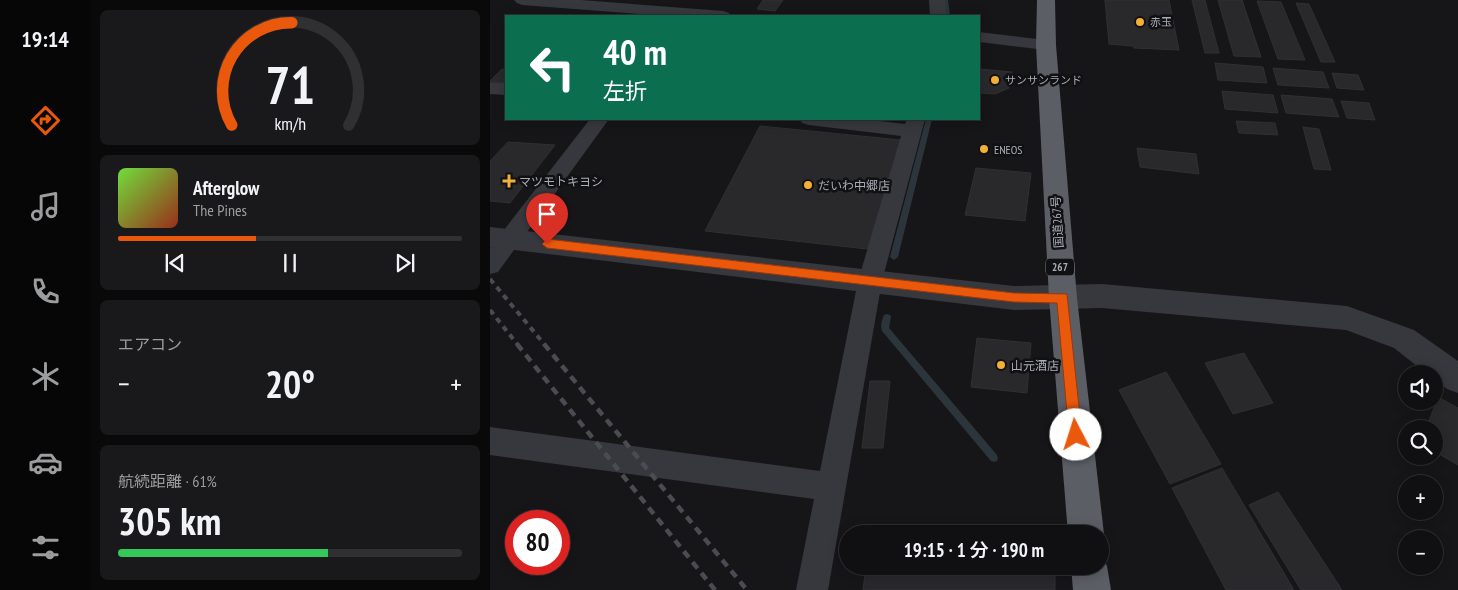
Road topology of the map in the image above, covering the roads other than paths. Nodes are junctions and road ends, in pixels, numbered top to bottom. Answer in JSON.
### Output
{"nodes":[{"id":1,"x":522,"y":0,"type":"edge"},
{"id":2,"x":690,"y":0,"type":"edge"},
{"id":3,"x":937,"y":0,"type":"edge"},
{"id":4,"x":1046,"y":0,"type":"edge"},
{"id":5,"x":679,"y":15,"type":"edge"},
{"id":6,"x":938,"y":15,"type":"edge"},
{"id":7,"x":980,"y":37,"type":"edge"},
{"id":8,"x":1046,"y":45,"type":"junction"},
{"id":9,"x":490,"y":88,"type":"edge"},
{"id":10,"x":505,"y":89,"type":"edge"},
{"id":11,"x":599,"y":120,"type":"edge"},
{"id":12,"x":827,"y":120,"type":"edge"},
{"id":13,"x":915,"y":125,"type":"edge"},
{"id":14,"x":500,"y":238,"type":"edge"},
{"id":15,"x":490,"y":265,"type":"edge"},
{"id":16,"x":870,"y":281,"type":"junction"},
{"id":17,"x":1063,"y":298,"type":"junction"},
{"id":18,"x":1458,"y":378,"type":"edge"},
{"id":19,"x":490,"y":441,"type":"edge"},
{"id":20,"x":830,"y":487,"type":"junction"},
{"id":21,"x":1085,"y":525,"type":"edge"},
{"id":22,"x":1090,"y":575,"type":"edge"},
{"id":23,"x":812,"y":590,"type":"edge"},
{"id":24,"x":1092,"y":590,"type":"edge"}],
"edges":[{"from":1,"to":5,"type":"street"},
{"from":2,"to":5,"type":"street"},
{"from":3,"to":6,"type":"street"},
{"from":4,"to":8,"type":"highway","name":"国道267号","number":"267"},
{"from":7,"to":8,"type":"street"},
{"from":8,"to":17,"type":"highway","name":"国道267号","number":"267"},
{"from":9,"to":10,"type":"street"},
{"from":11,"to":14,"type":"street"},
{"from":12,"to":13,"type":"street"},
{"from":13,"to":16,"type":"street"},
{"from":14,"to":15,"type":"street"},
{"from":14,"to":16,"type":"street"},
{"from":16,"to":17,"type":"street"},
{"from":16,"to":20,"type":"street"},
{"from":17,"to":18,"type":"street"},
{"from":17,"to":21,"type":"highway","name":"国道267号","number":"267"},
{"from":19,"to":20,"type":"street"},
{"from":20,"to":23,"type":"street"},
{"from":22,"to":24,"type":"highway"}]}
